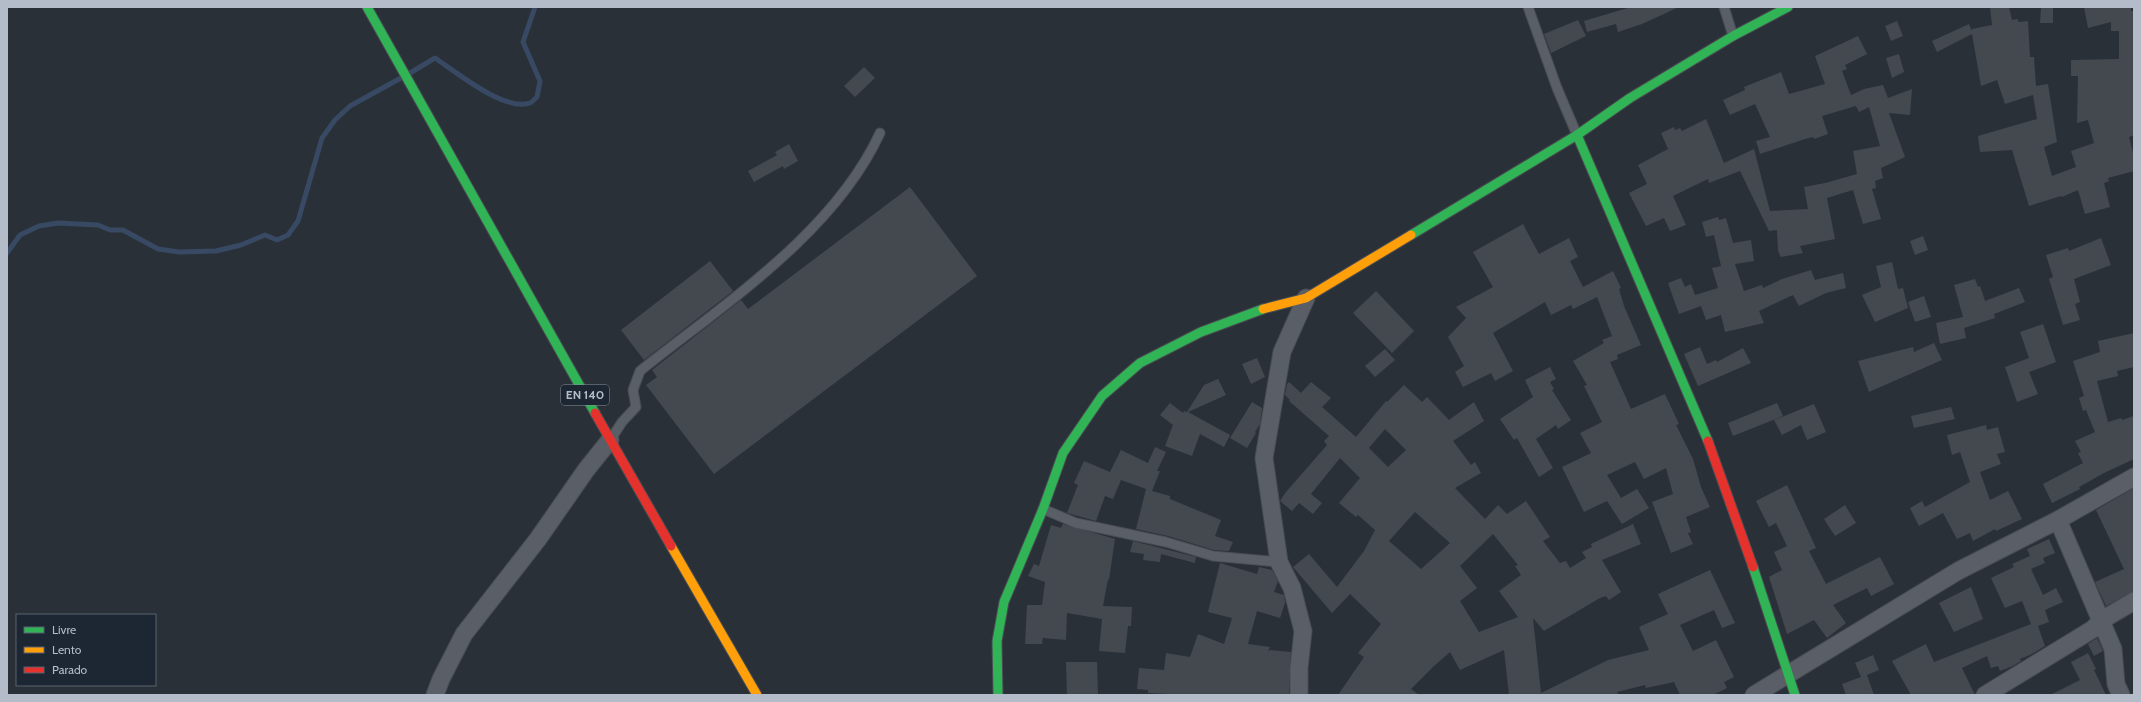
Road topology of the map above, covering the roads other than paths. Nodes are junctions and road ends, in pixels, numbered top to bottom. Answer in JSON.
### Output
{"nodes":[{"id":1,"x":367,"y":7,"type":"edge"},
{"id":2,"x":1528,"y":7,"type":"edge"},
{"id":3,"x":1724,"y":7,"type":"edge"},
{"id":4,"x":1788,"y":7,"type":"edge"},
{"id":5,"x":1733,"y":36,"type":"junction"},
{"id":6,"x":880,"y":133,"type":"dead end"},
{"id":7,"x":1577,"y":135,"type":"junction"},
{"id":8,"x":1306,"y":298,"type":"junction"},
{"id":9,"x":610,"y":440,"type":"junction"},
{"id":10,"x":2134,"y":477,"type":"edge"},
{"id":11,"x":1043,"y":509,"type":"junction"},
{"id":12,"x":2058,"y":520,"type":"junction"},
{"id":13,"x":1279,"y":562,"type":"junction"},
{"id":14,"x":2134,"y":601,"type":"edge"},
{"id":15,"x":2102,"y":620,"type":"junction"},
{"id":16,"x":1787,"y":675,"type":"junction"},
{"id":17,"x":435,"y":695,"type":"edge"},
{"id":18,"x":757,"y":695,"type":"edge"},
{"id":19,"x":998,"y":695,"type":"edge"},
{"id":20,"x":1300,"y":695,"type":"edge"},
{"id":21,"x":1754,"y":695,"type":"edge"},
{"id":22,"x":1795,"y":695,"type":"edge"},
{"id":23,"x":1985,"y":695,"type":"edge"},
{"id":24,"x":2121,"y":695,"type":"edge"}],
"edges":[{"from":1,"to":9,"type":"street","number":"EN 140"},
{"from":2,"to":7,"type":"lane"},
{"from":3,"to":5,"type":"lane"},
{"from":4,"to":5,"type":"street"},
{"from":5,"to":7,"type":"street"},
{"from":6,"to":9,"type":"lane"},
{"from":7,"to":8,"type":"street"},
{"from":7,"to":16,"type":"street"},
{"from":8,"to":11,"type":"street"},
{"from":8,"to":13,"type":"street"},
{"from":9,"to":17,"type":"street"},
{"from":9,"to":18,"type":"street","number":"EN 140"},
{"from":10,"to":12,"type":"street"},
{"from":11,"to":13,"type":"lane"},
{"from":11,"to":19,"type":"street"},
{"from":12,"to":15,"type":"street"},
{"from":12,"to":16,"type":"street"},
{"from":13,"to":20,"type":"street"},
{"from":14,"to":15,"type":"street"},
{"from":15,"to":23,"type":"street"},
{"from":15,"to":24,"type":"street"},
{"from":16,"to":21,"type":"street"},
{"from":16,"to":22,"type":"street"}]}
